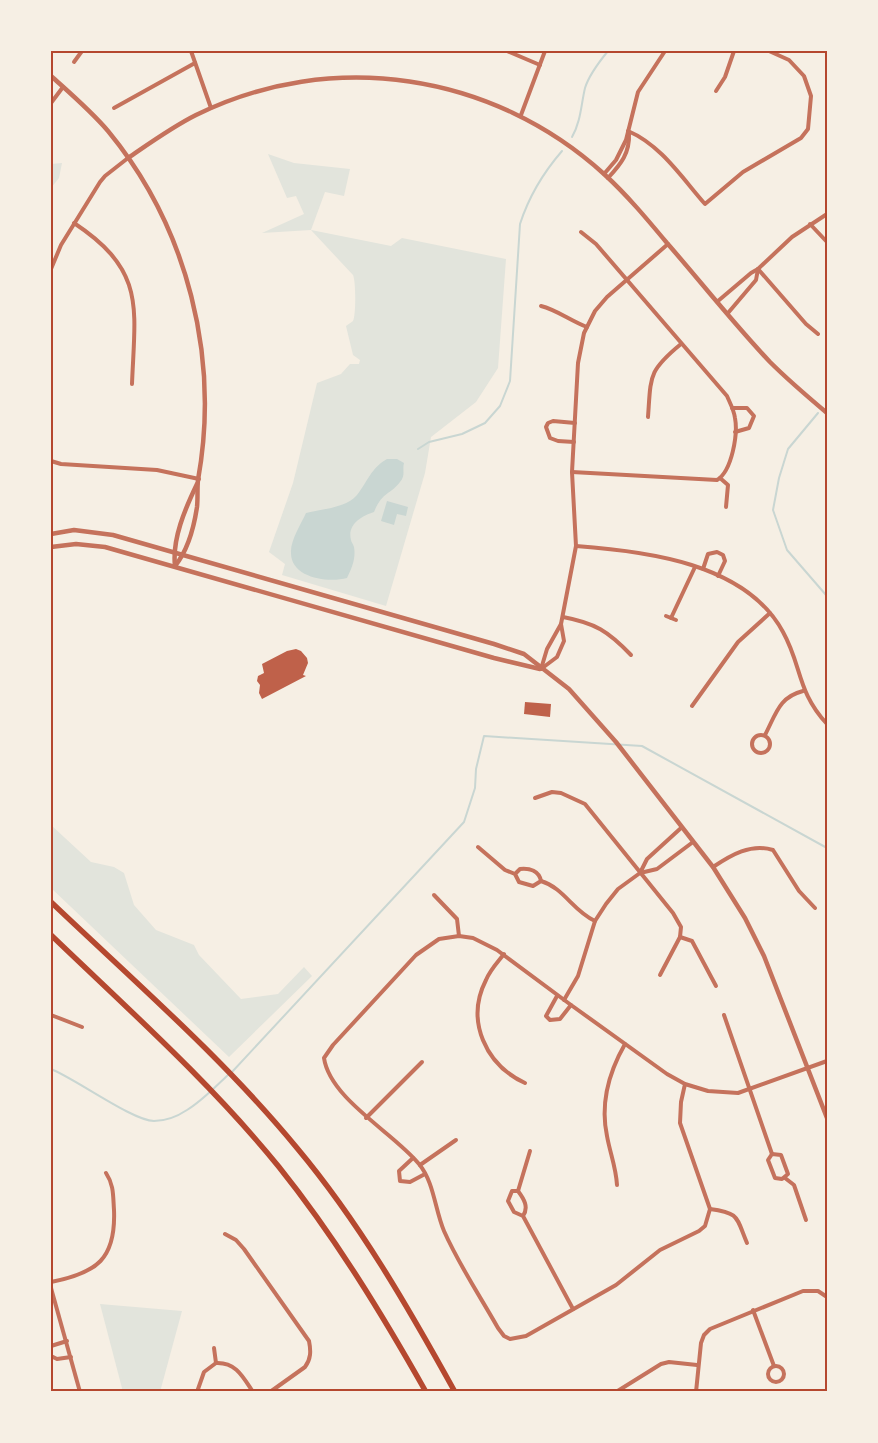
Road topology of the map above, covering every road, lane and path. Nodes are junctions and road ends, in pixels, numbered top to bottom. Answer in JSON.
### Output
{"nodes":[{"id":1,"x":82,"y":51,"type":"edge"},
{"id":2,"x":191,"y":51,"type":"edge"},
{"id":3,"x":507,"y":51,"type":"edge"},
{"id":4,"x":546,"y":51,"type":"edge"},
{"id":5,"x":665,"y":51,"type":"edge"},
{"id":6,"x":734,"y":51,"type":"edge"},
{"id":7,"x":769,"y":51,"type":"edge"},
{"id":8,"x":74,"y":62,"type":"dead end"},
{"id":9,"x":195,"y":63,"type":"junction"},
{"id":10,"x":540,"y":66,"type":"junction"},
{"id":11,"x":51,"y":76,"type":"edge"},
{"id":12,"x":63,"y":86,"type":"junction"},
{"id":13,"x":716,"y":91,"type":"dead end"},
{"id":14,"x":51,"y":103,"type":"edge"},
{"id":15,"x":114,"y":108,"type":"dead end"},
{"id":16,"x":211,"y":108,"type":"junction"},
{"id":17,"x":521,"y":115,"type":"junction"},
{"id":18,"x":628,"y":131,"type":"junction"},
{"id":19,"x":128,"y":158,"type":"junction"},
{"id":20,"x":606,"y":176,"type":"junction"},
{"id":21,"x":827,"y":214,"type":"edge"},
{"id":22,"x":74,"y":223,"type":"junction"},
{"id":23,"x":810,"y":224,"type":"junction"},
{"id":24,"x":581,"y":232,"type":"dead end"},
{"id":25,"x":827,"y":242,"type":"edge"},
{"id":26,"x":668,"y":244,"type":"junction"},
{"id":27,"x":51,"y":269,"type":"edge"},
{"id":28,"x":758,"y":269,"type":"junction"},
{"id":29,"x":627,"y":279,"type":"junction"},
{"id":30,"x":718,"y":301,"type":"junction"},
{"id":31,"x":541,"y":306,"type":"dead end"},
{"id":32,"x":728,"y":313,"type":"junction"},
{"id":33,"x":587,"y":327,"type":"junction"},
{"id":34,"x":818,"y":334,"type":"dead end"},
{"id":35,"x":682,"y":344,"type":"junction"},
{"id":36,"x":132,"y":384,"type":"dead end"},
{"id":37,"x":732,"y":408,"type":"junction"},
{"id":38,"x":827,"y":413,"type":"edge"},
{"id":39,"x":648,"y":418,"type":"dead end"},
{"id":40,"x":575,"y":423,"type":"junction"},
{"id":41,"x":735,"y":432,"type":"junction"},
{"id":42,"x":574,"y":442,"type":"junction"},
{"id":43,"x":52,"y":462,"type":"edge"},
{"id":44,"x":572,"y":472,"type":"junction"},
{"id":45,"x":720,"y":478,"type":"junction"},
{"id":46,"x":198,"y":481,"type":"junction"},
{"id":47,"x":726,"y":507,"type":"dead end"},
{"id":48,"x":51,"y":534,"type":"edge"},
{"id":49,"x":576,"y":546,"type":"junction"},
{"id":50,"x":51,"y":548,"type":"edge"},
{"id":51,"x":174,"y":552,"type":"junction"},
{"id":52,"x":184,"y":555,"type":"junction"},
{"id":53,"x":175,"y":566,"type":"junction"},
{"id":54,"x":695,"y":567,"type":"junction"},
{"id":55,"x":703,"y":569,"type":"junction"},
{"id":56,"x":718,"y":576,"type":"junction"},
{"id":57,"x":770,"y":613,"type":"junction"},
{"id":58,"x":666,"y":616,"type":"dead end"},
{"id":59,"x":563,"y":617,"type":"junction"},
{"id":60,"x":671,"y":618,"type":"junction"},
{"id":61,"x":676,"y":620,"type":"dead end"},
{"id":62,"x":561,"y":624,"type":"junction"},
{"id":63,"x":631,"y":655,"type":"dead end"},
{"id":64,"x":541,"y":669,"type":"junction"},
{"id":65,"x":804,"y":691,"type":"junction"},
{"id":66,"x":692,"y":706,"type":"dead end"},
{"id":67,"x":827,"y":724,"type":"edge"},
{"id":68,"x":765,"y":735,"type":"junction"},
{"id":69,"x":534,"y":798,"type":"dead end"},
{"id":70,"x":681,"y":828,"type":"junction"},
{"id":71,"x":693,"y":842,"type":"junction"},
{"id":72,"x":478,"y":847,"type":"dead end"},
{"id":73,"x":713,"y":867,"type":"junction"},
{"id":74,"x":640,"y":873,"type":"junction"},
{"id":75,"x":515,"y":874,"type":"junction"},
{"id":76,"x":541,"y":881,"type":"junction"},
{"id":77,"x":434,"y":895,"type":"dead end"},
{"id":78,"x":51,"y":902,"type":"edge"},
{"id":79,"x":815,"y":908,"type":"dead end"},
{"id":80,"x":595,"y":921,"type":"junction"},
{"id":81,"x":51,"y":935,"type":"edge"},
{"id":82,"x":459,"y":936,"type":"junction"},
{"id":83,"x":680,"y":937,"type":"junction"},
{"id":84,"x":504,"y":954,"type":"junction"},
{"id":85,"x":660,"y":975,"type":"dead end"},
{"id":86,"x":716,"y":986,"type":"dead end"},
{"id":87,"x":558,"y":996,"type":"junction"},
{"id":88,"x":564,"y":1000,"type":"junction"},
{"id":89,"x":571,"y":1006,"type":"junction"},
{"id":90,"x":51,"y":1015,"type":"edge"},
{"id":91,"x":724,"y":1015,"type":"dead end"},
{"id":92,"x":82,"y":1027,"type":"dead end"},
{"id":93,"x":625,"y":1044,"type":"junction"},
{"id":94,"x":827,"y":1061,"type":"edge"},
{"id":95,"x":422,"y":1062,"type":"dead end"},
{"id":96,"x":808,"y":1070,"type":"junction"},
{"id":97,"x":526,"y":1083,"type":"dead end"},
{"id":98,"x":685,"y":1084,"type":"junction"},
{"id":99,"x":749,"y":1090,"type":"junction"},
{"id":100,"x":366,"y":1118,"type":"junction"},
{"id":101,"x":827,"y":1118,"type":"edge"},
{"id":102,"x":456,"y":1140,"type":"dead end"},
{"id":103,"x":530,"y":1151,"type":"dead end"},
{"id":104,"x":772,"y":1154,"type":"junction"},
{"id":105,"x":413,"y":1158,"type":"junction"},
{"id":106,"x":420,"y":1165,"type":"junction"},
{"id":107,"x":106,"y":1173,"type":"dead end"},
{"id":108,"x":425,"y":1174,"type":"junction"},
{"id":109,"x":785,"y":1178,"type":"junction"},
{"id":110,"x":617,"y":1185,"type":"dead end"},
{"id":111,"x":518,"y":1191,"type":"junction"},
{"id":112,"x":710,"y":1208,"type":"junction"},
{"id":113,"x":523,"y":1216,"type":"junction"},
{"id":114,"x":806,"y":1220,"type":"dead end"},
{"id":115,"x":225,"y":1234,"type":"dead end"},
{"id":116,"x":746,"y":1243,"type":"dead end"},
{"id":117,"x":51,"y":1282,"type":"edge"},
{"id":118,"x":51,"y":1288,"type":"edge"},
{"id":119,"x":827,"y":1297,"type":"edge"},
{"id":120,"x":573,"y":1309,"type":"junction"},
{"id":121,"x":753,"y":1310,"type":"junction"},
{"id":122,"x":67,"y":1341,"type":"junction"},
{"id":123,"x":51,"y":1346,"type":"edge"},
{"id":124,"x":214,"y":1348,"type":"dead end"},
{"id":125,"x":51,"y":1356,"type":"edge"},
{"id":126,"x":71,"y":1357,"type":"junction"},
{"id":127,"x":216,"y":1363,"type":"junction"},
{"id":128,"x":698,"y":1365,"type":"junction"},
{"id":129,"x":774,"y":1366,"type":"junction"},
{"id":130,"x":80,"y":1392,"type":"edge"},
{"id":131,"x":197,"y":1392,"type":"edge"},
{"id":132,"x":253,"y":1392,"type":"edge"},
{"id":133,"x":270,"y":1392,"type":"edge"},
{"id":134,"x":426,"y":1392,"type":"edge"},
{"id":135,"x":455,"y":1392,"type":"edge"},
{"id":136,"x":616,"y":1392,"type":"edge"},
{"id":137,"x":696,"y":1392,"type":"edge"}],
"edges":[{"from":1,"to":8,"type":"street"},
{"from":2,"to":9,"type":"street"},
{"from":3,"to":10,"type":"street"},
{"from":4,"to":10,"type":"street"},
{"from":5,"to":18,"type":"street"},
{"from":6,"to":13,"type":"street"},
{"from":7,"to":18,"type":"street"},
{"from":9,"to":15,"type":"street"},
{"from":9,"to":16,"type":"street"},
{"from":10,"to":17,"type":"street"},
{"from":11,"to":12,"type":"street"},
{"from":12,"to":14,"type":"street"},
{"from":12,"to":19,"type":"street"},
{"from":16,"to":17,"type":"street"},
{"from":16,"to":19,"type":"street"},
{"from":17,"to":20,"type":"street"},
{"from":18,"to":20,"type":"street"},
{"from":18,"to":20,"type":"street"},
{"from":19,"to":22,"type":"street"},
{"from":19,"to":46,"type":"street"},
{"from":20,"to":26,"type":"street"},
{"from":21,"to":23,"type":"street"},
{"from":22,"to":27,"type":"street"},
{"from":22,"to":36,"type":"street"},
{"from":23,"to":25,"type":"street"},
{"from":23,"to":28,"type":"street"},
{"from":24,"to":29,"type":"street"},
{"from":26,"to":29,"type":"street"},
{"from":26,"to":30,"type":"street"},
{"from":28,"to":30,"type":"street"},
{"from":28,"to":32,"type":"street"},
{"from":28,"to":34,"type":"street"},
{"from":29,"to":33,"type":"street"},
{"from":29,"to":35,"type":"street"},
{"from":30,"to":32,"type":"street"},
{"from":31,"to":33,"type":"street"},
{"from":32,"to":38,"type":"street"},
{"from":33,"to":40,"type":"street"},
{"from":35,"to":37,"type":"street"},
{"from":35,"to":39,"type":"street"},
{"from":37,"to":41,"type":"street"},
{"from":37,"to":41,"type":"street"},
{"from":40,"to":42,"type":"street"},
{"from":40,"to":42,"type":"street"},
{"from":41,"to":45,"type":"street"},
{"from":42,"to":44,"type":"street"},
{"from":43,"to":46,"type":"street"},
{"from":44,"to":45,"type":"street"},
{"from":44,"to":49,"type":"street"},
{"from":45,"to":47,"type":"street"},
{"from":46,"to":51,"type":"street"},
{"from":46,"to":52,"type":"street"},
{"from":48,"to":51,"type":"street"},
{"from":49,"to":54,"type":"street"},
{"from":49,"to":59,"type":"street"},
{"from":50,"to":53,"type":"street"},
{"from":51,"to":52,"type":"street"},
{"from":51,"to":53,"type":"street"},
{"from":52,"to":53,"type":"street"},
{"from":52,"to":64,"type":"street"},
{"from":53,"to":64,"type":"street"},
{"from":54,"to":55,"type":"street"},
{"from":54,"to":60,"type":"street"},
{"from":55,"to":56,"type":"street"},
{"from":55,"to":56,"type":"street"},
{"from":56,"to":57,"type":"street"},
{"from":57,"to":65,"type":"street"},
{"from":57,"to":66,"type":"street"},
{"from":58,"to":60,"type":"street"},
{"from":59,"to":62,"type":"street"},
{"from":59,"to":63,"type":"street"},
{"from":60,"to":61,"type":"street"},
{"from":62,"to":64,"type":"street"},
{"from":62,"to":64,"type":"street"},
{"from":64,"to":70,"type":"street"},
{"from":65,"to":67,"type":"street"},
{"from":65,"to":68,"type":"street"},
{"from":68,"to":68,"type":"street"},
{"from":69,"to":74,"type":"street"},
{"from":70,"to":71,"type":"street"},
{"from":70,"to":74,"type":"street"},
{"from":71,"to":73,"type":"street"},
{"from":71,"to":74,"type":"street"},
{"from":72,"to":75,"type":"street"},
{"from":73,"to":79,"type":"street"},
{"from":73,"to":96,"type":"street"},
{"from":74,"to":80,"type":"street"},
{"from":74,"to":83,"type":"street"},
{"from":75,"to":76,"type":"street"},
{"from":75,"to":76,"type":"street"},
{"from":76,"to":80,"type":"street"},
{"from":77,"to":82,"type":"street"},
{"from":78,"to":135,"type":"main road"},
{"from":80,"to":88,"type":"street"},
{"from":81,"to":134,"type":"main road"},
{"from":82,"to":84,"type":"street"},
{"from":82,"to":100,"type":"street"},
{"from":83,"to":85,"type":"street"},
{"from":83,"to":86,"type":"street"},
{"from":84,"to":87,"type":"street"},
{"from":84,"to":97,"type":"street"},
{"from":87,"to":88,"type":"street"},
{"from":87,"to":89,"type":"street"},
{"from":88,"to":89,"type":"street"},
{"from":89,"to":93,"type":"street"},
{"from":90,"to":92,"type":"street"},
{"from":91,"to":99,"type":"street"},
{"from":93,"to":98,"type":"street"},
{"from":93,"to":110,"type":"street"},
{"from":94,"to":96,"type":"street"},
{"from":95,"to":100,"type":"street"},
{"from":96,"to":99,"type":"street"},
{"from":96,"to":101,"type":"street"},
{"from":98,"to":99,"type":"street"},
{"from":98,"to":112,"type":"street"},
{"from":99,"to":104,"type":"street"},
{"from":100,"to":105,"type":"street"},
{"from":102,"to":106,"type":"street"},
{"from":103,"to":111,"type":"street"},
{"from":104,"to":109,"type":"street"},
{"from":104,"to":109,"type":"street"},
{"from":105,"to":106,"type":"street"},
{"from":105,"to":108,"type":"street"},
{"from":106,"to":108,"type":"street"},
{"from":107,"to":117,"type":"street"},
{"from":108,"to":120,"type":"street"},
{"from":109,"to":114,"type":"street"},
{"from":111,"to":113,"type":"street"},
{"from":111,"to":113,"type":"street"},
{"from":112,"to":116,"type":"street"},
{"from":112,"to":120,"type":"street"},
{"from":113,"to":120,"type":"street"},
{"from":115,"to":133,"type":"street"},
{"from":118,"to":122,"type":"street"},
{"from":119,"to":121,"type":"street"},
{"from":121,"to":128,"type":"street"},
{"from":121,"to":129,"type":"street"},
{"from":122,"to":123,"type":"street"},
{"from":122,"to":126,"type":"street"},
{"from":124,"to":127,"type":"street"},
{"from":125,"to":126,"type":"street"},
{"from":126,"to":130,"type":"street"},
{"from":127,"to":131,"type":"street"},
{"from":127,"to":132,"type":"street"},
{"from":128,"to":136,"type":"street"},
{"from":128,"to":137,"type":"street"},
{"from":129,"to":129,"type":"street"}]}
